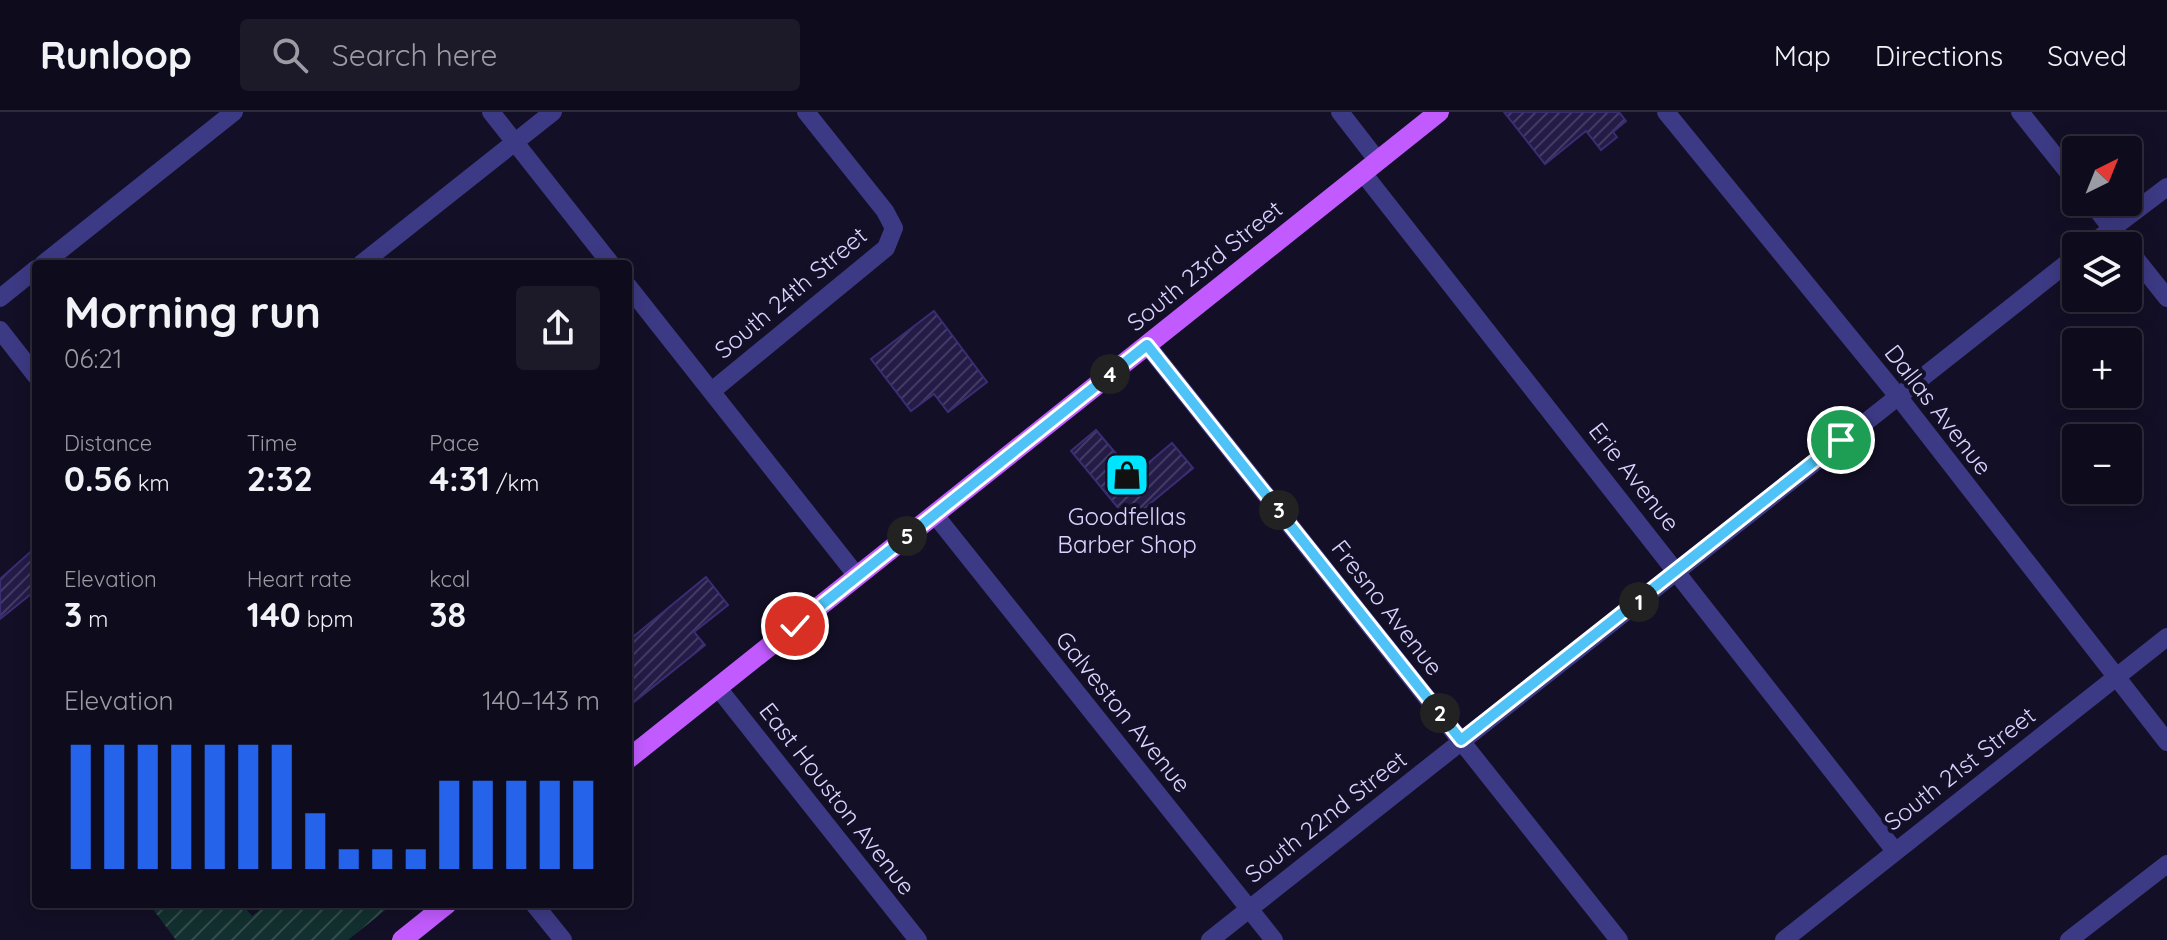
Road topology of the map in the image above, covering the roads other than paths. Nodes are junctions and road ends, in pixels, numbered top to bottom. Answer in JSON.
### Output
{"nodes":[{"id":1,"x":234,"y":112,"type":"edge"},
{"id":2,"x":491,"y":112,"type":"edge"},
{"id":3,"x":553,"y":112,"type":"edge"},
{"id":4,"x":806,"y":112,"type":"edge"},
{"id":5,"x":1340,"y":112,"type":"edge"},
{"id":6,"x":1439,"y":112,"type":"edge"},
{"id":7,"x":1666,"y":112,"type":"edge"},
{"id":8,"x":2020,"y":112,"type":"edge"},
{"id":9,"x":515,"y":143,"type":"junction"},
{"id":10,"x":2062,"y":164,"type":"edge"},
{"id":11,"x":1370,"y":167,"type":"junction"},
{"id":12,"x":2167,"y":187,"type":"edge"},
{"id":13,"x":2102,"y":216,"type":"edge"},
{"id":14,"x":2112,"y":229,"type":"junction"},
{"id":15,"x":2108,"y":232,"type":"edge"},
{"id":16,"x":2114,"y":232,"type":"edge"},
{"id":17,"x":48,"y":260,"type":"edge"},
{"id":18,"x":366,"y":260,"type":"edge"},
{"id":19,"x":608,"y":260,"type":"edge"},
{"id":20,"x":2142,"y":266,"type":"edge"},
{"id":21,"x":2062,"y":267,"type":"edge"},
{"id":22,"x":32,"y":272,"type":"edge"},
{"id":23,"x":632,"y":294,"type":"edge"},
{"id":24,"x":0,"y":298,"type":"edge"},
{"id":25,"x":2167,"y":298,"type":"edge"},
{"id":26,"x":0,"y":330,"type":"edge"},
{"id":27,"x":1147,"y":345,"type":"junction"},
{"id":28,"x":32,"y":371,"type":"edge"},
{"id":29,"x":713,"y":390,"type":"junction"},
{"id":30,"x":1897,"y":395,"type":"junction"},
{"id":31,"x":935,"y":515,"type":"junction"},
{"id":32,"x":1678,"y":572,"type":"junction"},
{"id":33,"x":857,"y":576,"type":"junction"},
{"id":34,"x":2167,"y":637,"type":"edge"},
{"id":35,"x":2116,"y":678,"type":"junction"},
{"id":36,"x":718,"y":688,"type":"junction"},
{"id":37,"x":1461,"y":740,"type":"junction"},
{"id":38,"x":2167,"y":742,"type":"edge"},
{"id":39,"x":632,"y":756,"type":"edge"},
{"id":40,"x":1895,"y":851,"type":"junction"},
{"id":41,"x":2167,"y":864,"type":"edge"},
{"id":42,"x":442,"y":908,"type":"edge"},
{"id":43,"x":537,"y":908,"type":"edge"},
{"id":44,"x":1249,"y":909,"type":"junction"},
{"id":45,"x":402,"y":940,"type":"edge"},
{"id":46,"x":563,"y":940,"type":"edge"},
{"id":47,"x":918,"y":940,"type":"edge"},
{"id":48,"x":1210,"y":940,"type":"edge"},
{"id":49,"x":1274,"y":940,"type":"edge"},
{"id":50,"x":1619,"y":940,"type":"edge"},
{"id":51,"x":1784,"y":940,"type":"edge"},
{"id":52,"x":2069,"y":940,"type":"edge"}],
"edges":[{"from":1,"to":17,"type":"street"},
{"from":2,"to":9,"type":"street"},
{"from":3,"to":9,"type":"street"},
{"from":4,"to":29,"type":"street","name":"South 24th Street"},
{"from":5,"to":11,"type":"street","name":"Erie Avenue"},
{"from":6,"to":11,"type":"main road","name":"South 23rd Street"},
{"from":7,"to":30,"type":"street","name":"Dallas Avenue"},
{"from":8,"to":10,"type":"street"},
{"from":9,"to":18,"type":"street"},
{"from":9,"to":19,"type":"street"},
{"from":11,"to":27,"type":"main road","name":"South 23rd Street"},
{"from":11,"to":32,"type":"street","name":"Erie Avenue"},
{"from":12,"to":14,"type":"street"},
{"from":13,"to":14,"type":"street"},
{"from":14,"to":15,"type":"street"},
{"from":14,"to":16,"type":"street"},
{"from":20,"to":25,"type":"street"},
{"from":21,"to":30,"type":"street","name":"South 22nd Street"},
{"from":22,"to":24,"type":"street"},
{"from":23,"to":29,"type":"street"},
{"from":26,"to":28,"type":"street"},
{"from":27,"to":31,"type":"main road","name":"South 23rd Street"},
{"from":27,"to":37,"type":"street","name":"Fresno Avenue"},
{"from":29,"to":33,"type":"street"},
{"from":30,"to":32,"type":"street","name":"South 22nd Street"},
{"from":30,"to":35,"type":"street","name":"Dallas Avenue"},
{"from":31,"to":33,"type":"main road","name":"South 23rd Street"},
{"from":31,"to":44,"type":"street","name":"Galveston Avenue"},
{"from":32,"to":37,"type":"street","name":"South 22nd Street"},
{"from":32,"to":40,"type":"street","name":"Erie Avenue"},
{"from":33,"to":36,"type":"main road","name":"South 23rd Street"},
{"from":34,"to":35,"type":"street","name":"South 21st Street"},
{"from":35,"to":38,"type":"street","name":"Dallas Avenue"},
{"from":35,"to":40,"type":"street","name":"South 21st Street"},
{"from":36,"to":39,"type":"main road","name":"South 23rd Street"},
{"from":36,"to":47,"type":"street","name":"East Houston Avenue"},
{"from":37,"to":44,"type":"street","name":"South 22nd Street"},
{"from":37,"to":50,"type":"street","name":"Fresno Avenue"},
{"from":40,"to":51,"type":"street","name":"South 21st Street"},
{"from":41,"to":52,"type":"street"},
{"from":42,"to":45,"type":"main road"},
{"from":43,"to":46,"type":"street"},
{"from":44,"to":48,"type":"street","name":"South 22nd Street"},
{"from":44,"to":49,"type":"street","name":"Galveston Avenue"}]}
